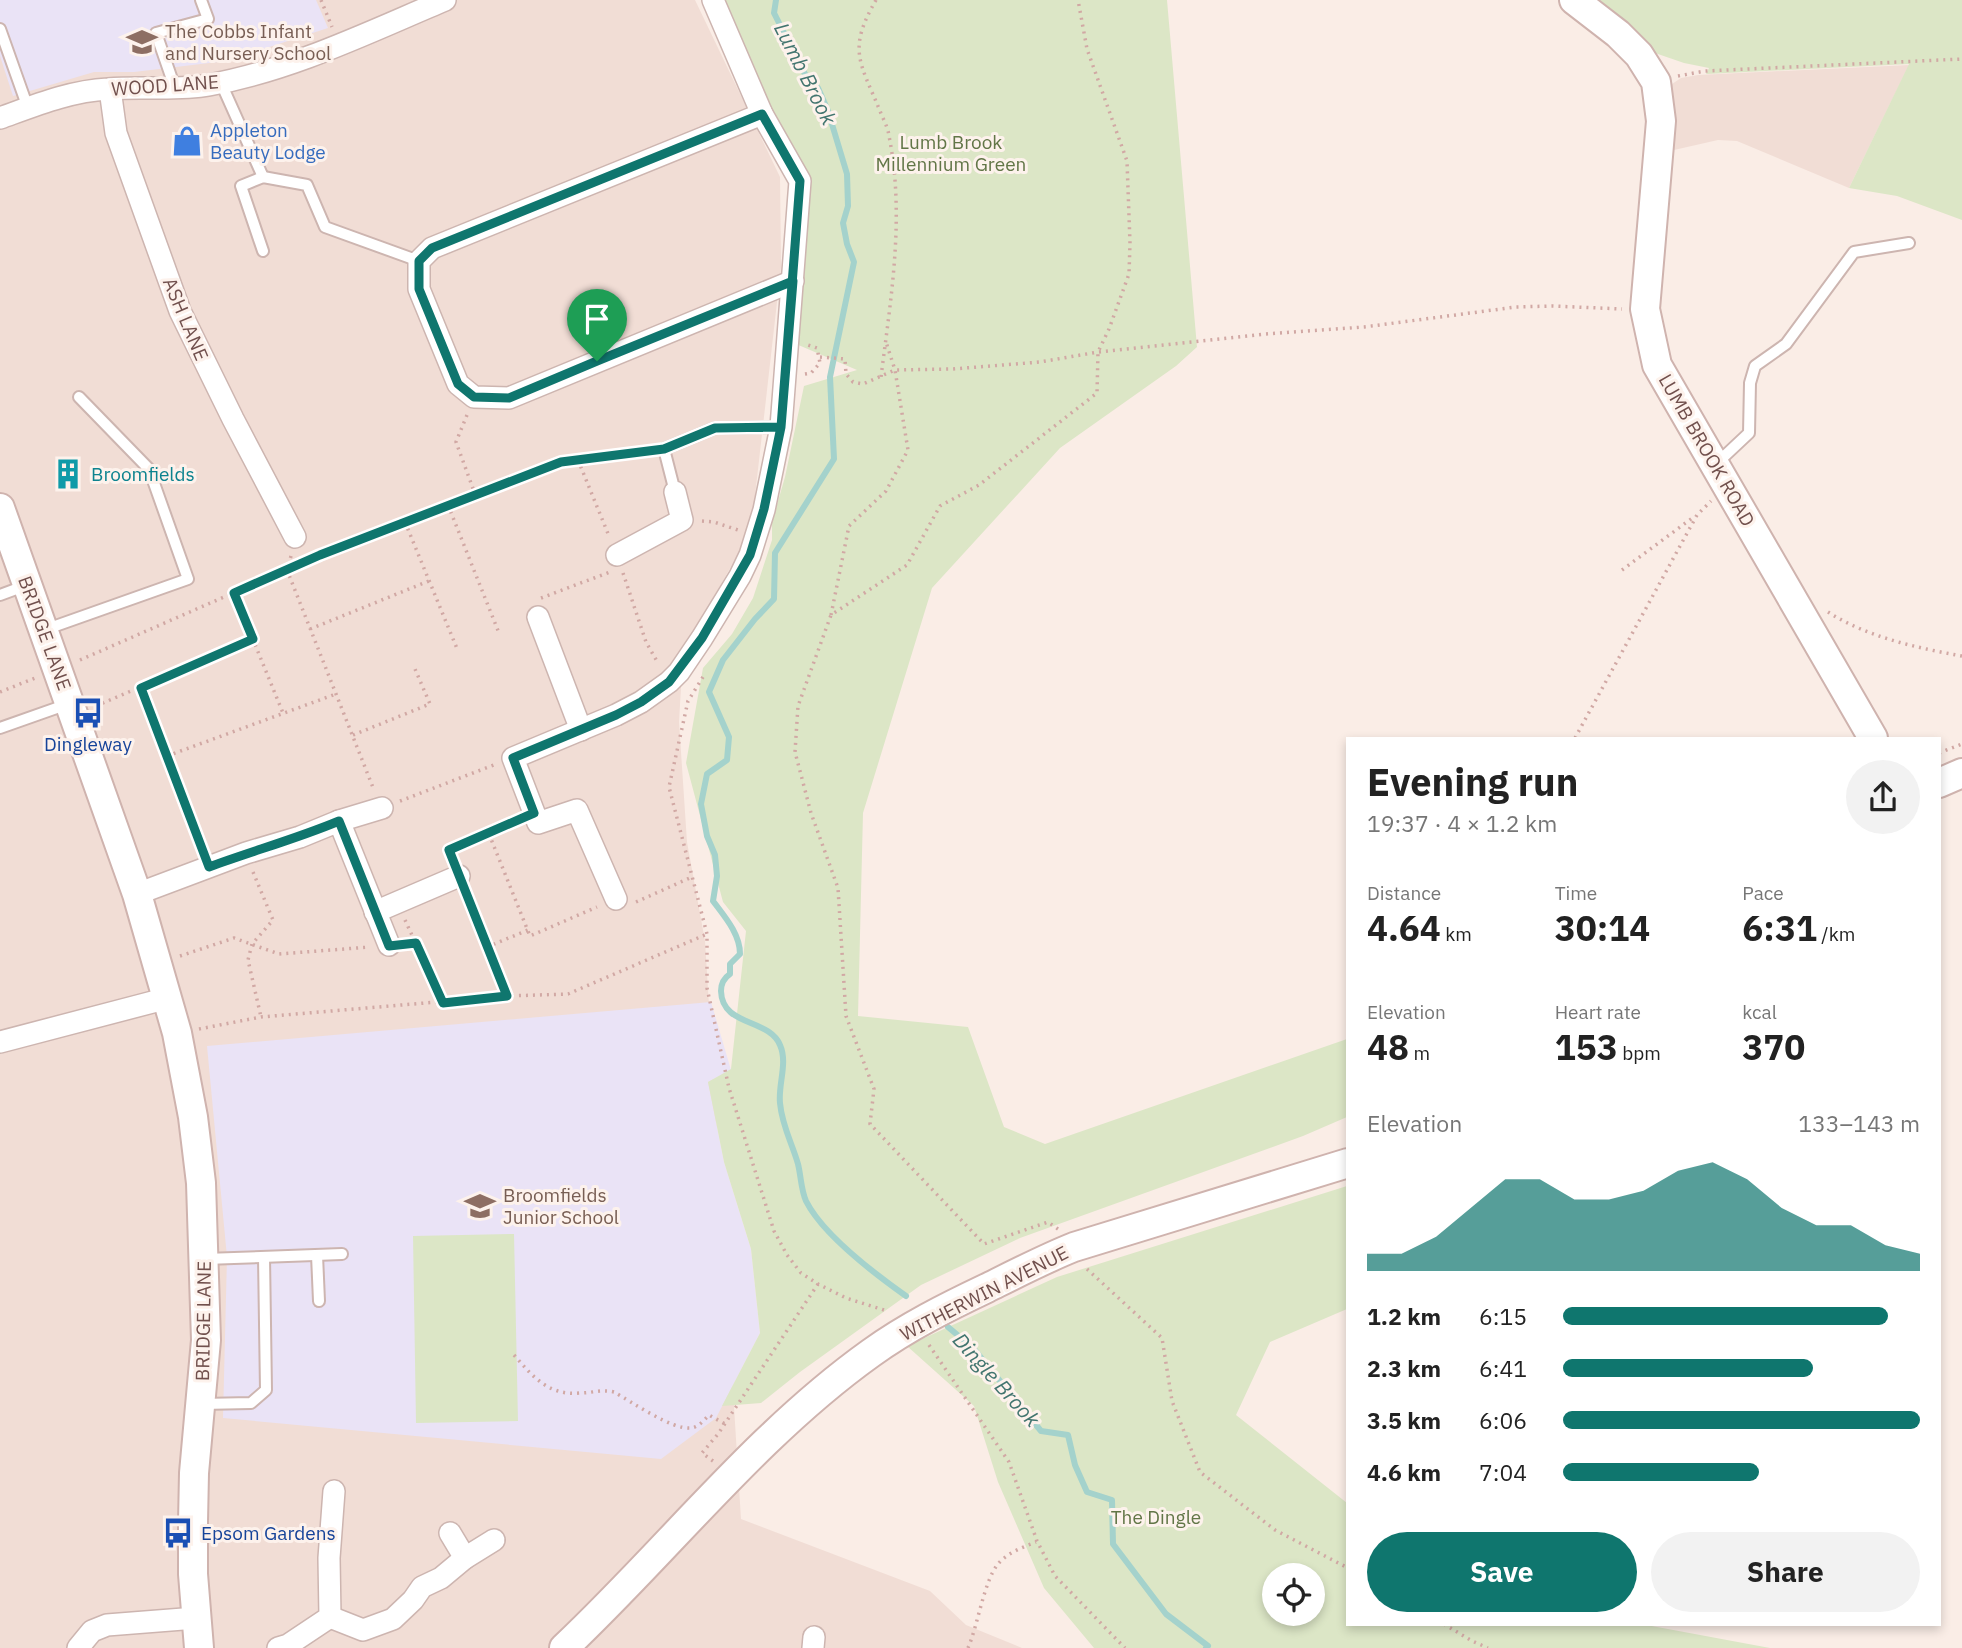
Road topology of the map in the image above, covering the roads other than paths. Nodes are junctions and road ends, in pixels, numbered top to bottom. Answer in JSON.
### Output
{"nodes":[{"id":1,"x":201,"y":0,"type":"edge"},
{"id":2,"x":446,"y":0,"type":"edge"},
{"id":3,"x":713,"y":0,"type":"edge"},
{"id":4,"x":1574,"y":0,"type":"edge"},
{"id":5,"x":0,"y":29,"type":"edge"},
{"id":6,"x":221,"y":83,"type":"junction"},
{"id":7,"x":175,"y":88,"type":"junction"},
{"id":8,"x":110,"y":89,"type":"junction"},
{"id":9,"x":28,"y":108,"type":"junction"},
{"id":10,"x":762,"y":114,"type":"junction"},
{"id":11,"x":0,"y":118,"type":"edge"},
{"id":12,"x":262,"y":177,"type":"junction"},
{"id":13,"x":1909,"y":243,"type":"dead end"},
{"id":14,"x":263,"y":251,"type":"dead end"},
{"id":15,"x":419,"y":261,"type":"junction"},
{"id":16,"x":793,"y":281,"type":"junction"},
{"id":17,"x":79,"y":397,"type":"dead end"},
{"id":18,"x":781,"y":427,"type":"junction"},
{"id":19,"x":1716,"y":464,"type":"junction"},
{"id":20,"x":675,"y":492,"type":"joint"},
{"id":21,"x":0,"y":508,"type":"edge"},
{"id":22,"x":295,"y":537,"type":"dead end"},
{"id":23,"x":619,"y":562,"type":"road end"},
{"id":24,"x":27,"y":585,"type":"junction"},
{"id":25,"x":0,"y":595,"type":"edge"},
{"id":26,"x":536,"y":609,"type":"road end"},
{"id":27,"x":44,"y":630,"type":"junction"},
{"id":28,"x":73,"y":709,"type":"junction"},
{"id":29,"x":0,"y":729,"type":"edge"},
{"id":30,"x":581,"y":730,"type":"junction"},
{"id":31,"x":1871,"y":737,"type":"edge"},
{"id":32,"x":1962,"y":773,"type":"edge"},
{"id":33,"x":1941,"y":782,"type":"edge"},
{"id":34,"x":382,"y":808,"type":"road end"},
{"id":35,"x":339,"y":821,"type":"junction"},
{"id":36,"x":459,"y":876,"type":"road end"},
{"id":37,"x":137,"y":894,"type":"junction"},
{"id":38,"x":621,"y":902,"type":"road end"},
{"id":39,"x":375,"y":912,"type":"junction"},
{"id":40,"x":389,"y":946,"type":"road end"},
{"id":41,"x":168,"y":998,"type":"junction"},
{"id":42,"x":0,"y":1042,"type":"edge"},
{"id":43,"x":1346,"y":1164,"type":"edge"},
{"id":44,"x":342,"y":1254,"type":"dead end"},
{"id":45,"x":317,"y":1255,"type":"junction"},
{"id":46,"x":264,"y":1257,"type":"junction"},
{"id":47,"x":205,"y":1259,"type":"junction"},
{"id":48,"x":319,"y":1301,"type":"dead end"},
{"id":49,"x":201,"y":1404,"type":"junction"},
{"id":50,"x":334,"y":1491,"type":"dead end"},
{"id":51,"x":450,"y":1533,"type":"dead end"},
{"id":52,"x":494,"y":1540,"type":"dead end"},
{"id":53,"x":465,"y":1558,"type":"junction"},
{"id":54,"x":330,"y":1617,"type":"junction"},
{"id":55,"x":196,"y":1618,"type":"junction"},
{"id":56,"x":78,"y":1648,"type":"edge"},
{"id":57,"x":199,"y":1648,"type":"edge"},
{"id":58,"x":278,"y":1648,"type":"edge"},
{"id":59,"x":564,"y":1648,"type":"edge"}],
"edges":[{"from":1,"to":7,"type":"lane"},
{"from":2,"to":6,"type":"street","name":"WOOD LANE"},
{"from":3,"to":10,"type":"street"},
{"from":4,"to":19,"type":"street","name":"LUMB BROOK ROAD"},
{"from":5,"to":9,"type":"lane"},
{"from":6,"to":7,"type":"street","name":"WOOD LANE"},
{"from":6,"to":12,"type":"lane"},
{"from":7,"to":8,"type":"street","name":"WOOD LANE"},
{"from":8,"to":9,"type":"street","name":"WOOD LANE"},
{"from":8,"to":22,"type":"street","name":"ASH LANE"},
{"from":9,"to":11,"type":"street","name":"WOOD LANE"},
{"from":10,"to":15,"type":"street"},
{"from":10,"to":16,"type":"street"},
{"from":12,"to":14,"type":"lane"},
{"from":12,"to":15,"type":"lane"},
{"from":13,"to":19,"type":"lane"},
{"from":15,"to":16,"type":"street"},
{"from":16,"to":18,"type":"street"},
{"from":17,"to":27,"type":"lane"},
{"from":18,"to":20,"type":"lane"},
{"from":18,"to":30,"type":"street"},
{"from":19,"to":31,"type":"street","name":"LUMB BROOK ROAD"},
{"from":20,"to":23,"type":"street"},
{"from":21,"to":24,"type":"street","name":"BRIDGE LANE"},
{"from":24,"to":25,"type":"lane"},
{"from":24,"to":27,"type":"street","name":"BRIDGE LANE"},
{"from":26,"to":30,"type":"street"},
{"from":27,"to":28,"type":"street","name":"BRIDGE LANE"},
{"from":28,"to":29,"type":"lane"},
{"from":28,"to":37,"type":"street","name":"BRIDGE LANE"},
{"from":30,"to":38,"type":"street"},
{"from":32,"to":33,"type":"street"},
{"from":34,"to":35,"type":"street"},
{"from":35,"to":37,"type":"street"},
{"from":35,"to":39,"type":"street"},
{"from":36,"to":39,"type":"street"},
{"from":37,"to":41,"type":"street","name":"BRIDGE LANE"},
{"from":39,"to":40,"type":"street"},
{"from":41,"to":42,"type":"street"},
{"from":41,"to":47,"type":"street","name":"BRIDGE LANE"},
{"from":43,"to":59,"type":"street","name":"WITHERWIN AVENUE"},
{"from":44,"to":45,"type":"lane"},
{"from":45,"to":46,"type":"lane"},
{"from":45,"to":48,"type":"lane"},
{"from":46,"to":47,"type":"lane"},
{"from":46,"to":49,"type":"lane"},
{"from":47,"to":49,"type":"street","name":"BRIDGE LANE"},
{"from":49,"to":55,"type":"street","name":"BRIDGE LANE"},
{"from":50,"to":54,"type":"street"},
{"from":51,"to":53,"type":"street"},
{"from":52,"to":53,"type":"street"},
{"from":53,"to":54,"type":"street"},
{"from":54,"to":58,"type":"street"},
{"from":55,"to":56,"type":"street"},
{"from":55,"to":57,"type":"street","name":"BRIDGE LANE"}]}
